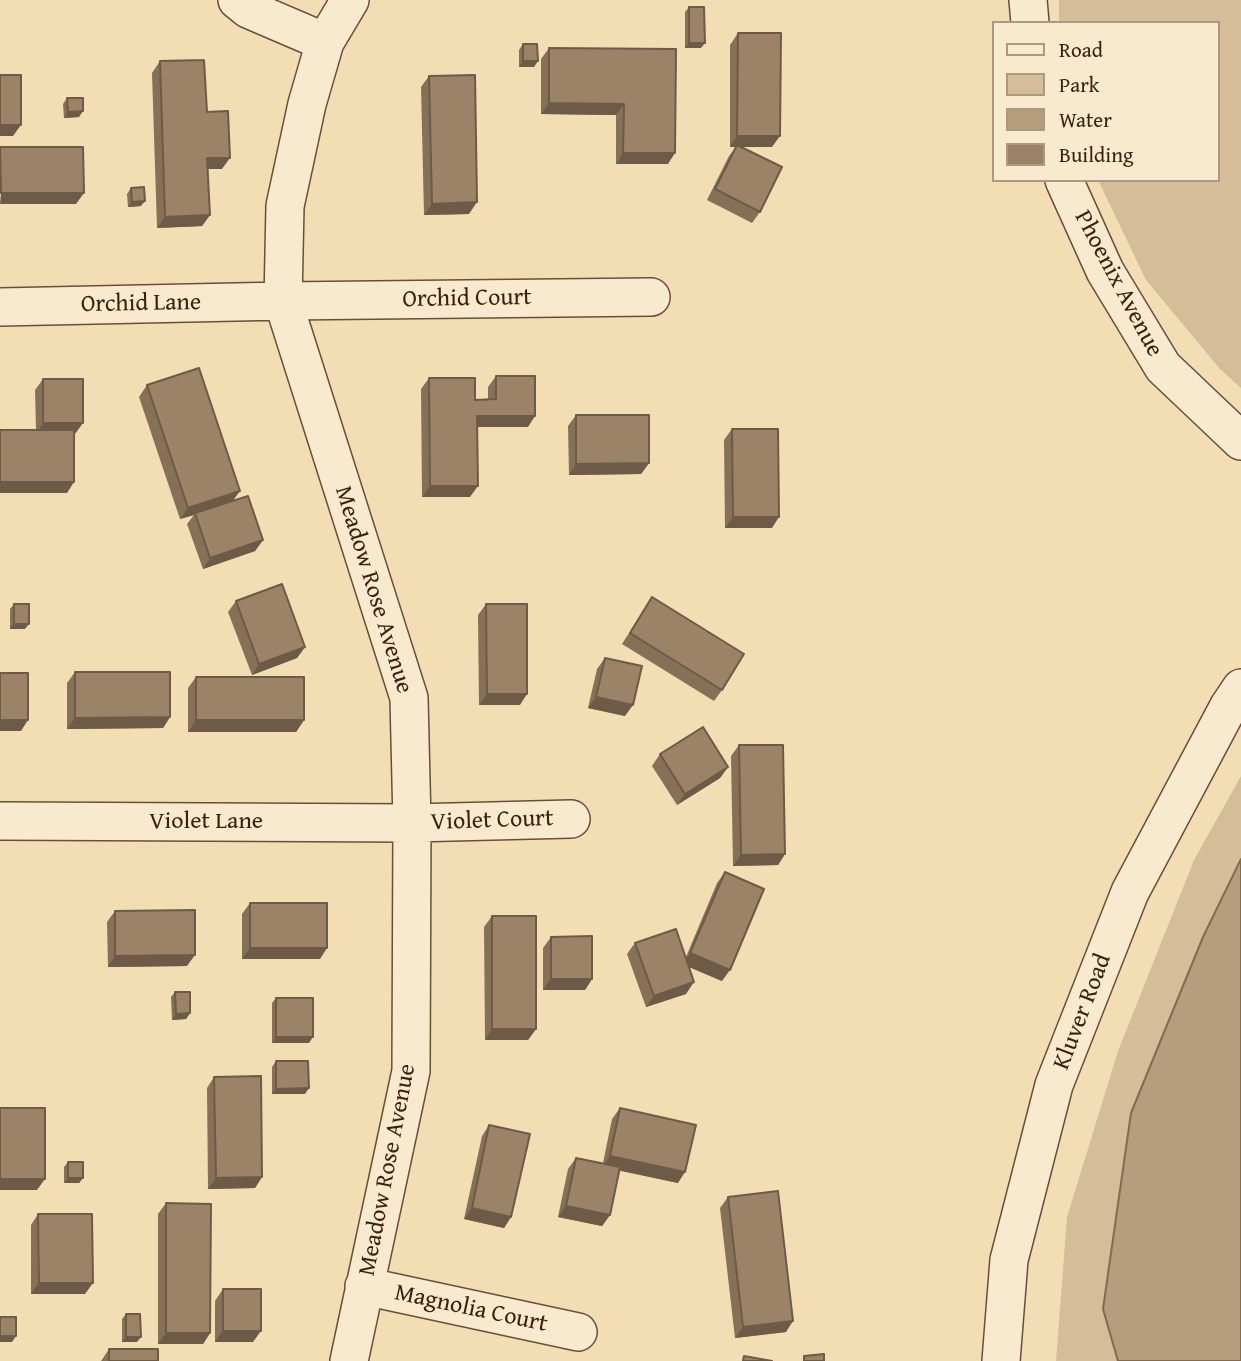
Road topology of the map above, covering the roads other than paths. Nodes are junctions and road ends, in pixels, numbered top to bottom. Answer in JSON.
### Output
{"nodes":[{"id":1,"x":237,"y":0,"type":"edge"},
{"id":2,"x":350,"y":0,"type":"edge"},
{"id":3,"x":1028,"y":0,"type":"edge"},
{"id":4,"x":1030,"y":21,"type":"edge"},
{"id":5,"x":325,"y":42,"type":"junction"},
{"id":6,"x":1065,"y":182,"type":"edge"},
{"id":7,"x":652,"y":298,"type":"dead end"},
{"id":8,"x":283,"y":301,"type":"junction"},
{"id":9,"x":0,"y":307,"type":"edge"},
{"id":10,"x":1241,"y":441,"type":"edge"},
{"id":11,"x":1241,"y":688,"type":"edge"},
{"id":12,"x":571,"y":819,"type":"dead end"},
{"id":13,"x":0,"y":821,"type":"edge"},
{"id":14,"x":412,"y":823,"type":"junction"},
{"id":15,"x":364,"y":1286,"type":"junction"},
{"id":16,"x":578,"y":1332,"type":"dead end"},
{"id":17,"x":349,"y":1361,"type":"edge"},
{"id":18,"x":1001,"y":1361,"type":"edge"}],
"edges":[{"from":1,"to":5,"type":"street"},
{"from":2,"to":5,"type":"street","name":"Meadow Rose Avenue"},
{"from":3,"to":4,"type":"street"},
{"from":5,"to":8,"type":"street","name":"Meadow Rose Avenue"},
{"from":6,"to":10,"type":"street","name":"Phoenix Avenue"},
{"from":7,"to":8,"type":"street","name":"Orchid Court"},
{"from":8,"to":9,"type":"street","name":"Orchid Lane"},
{"from":8,"to":14,"type":"street","name":"Meadow Rose Avenue"},
{"from":11,"to":18,"type":"street","name":"Kluver Road"},
{"from":12,"to":14,"type":"street","name":"Violet Court"},
{"from":13,"to":14,"type":"street","name":"Violet Lane"},
{"from":14,"to":15,"type":"street","name":"Meadow Rose Avenue"},
{"from":15,"to":16,"type":"street","name":"Magnolia Court"},
{"from":15,"to":17,"type":"street","name":"Meadow Rose Avenue"}]}
